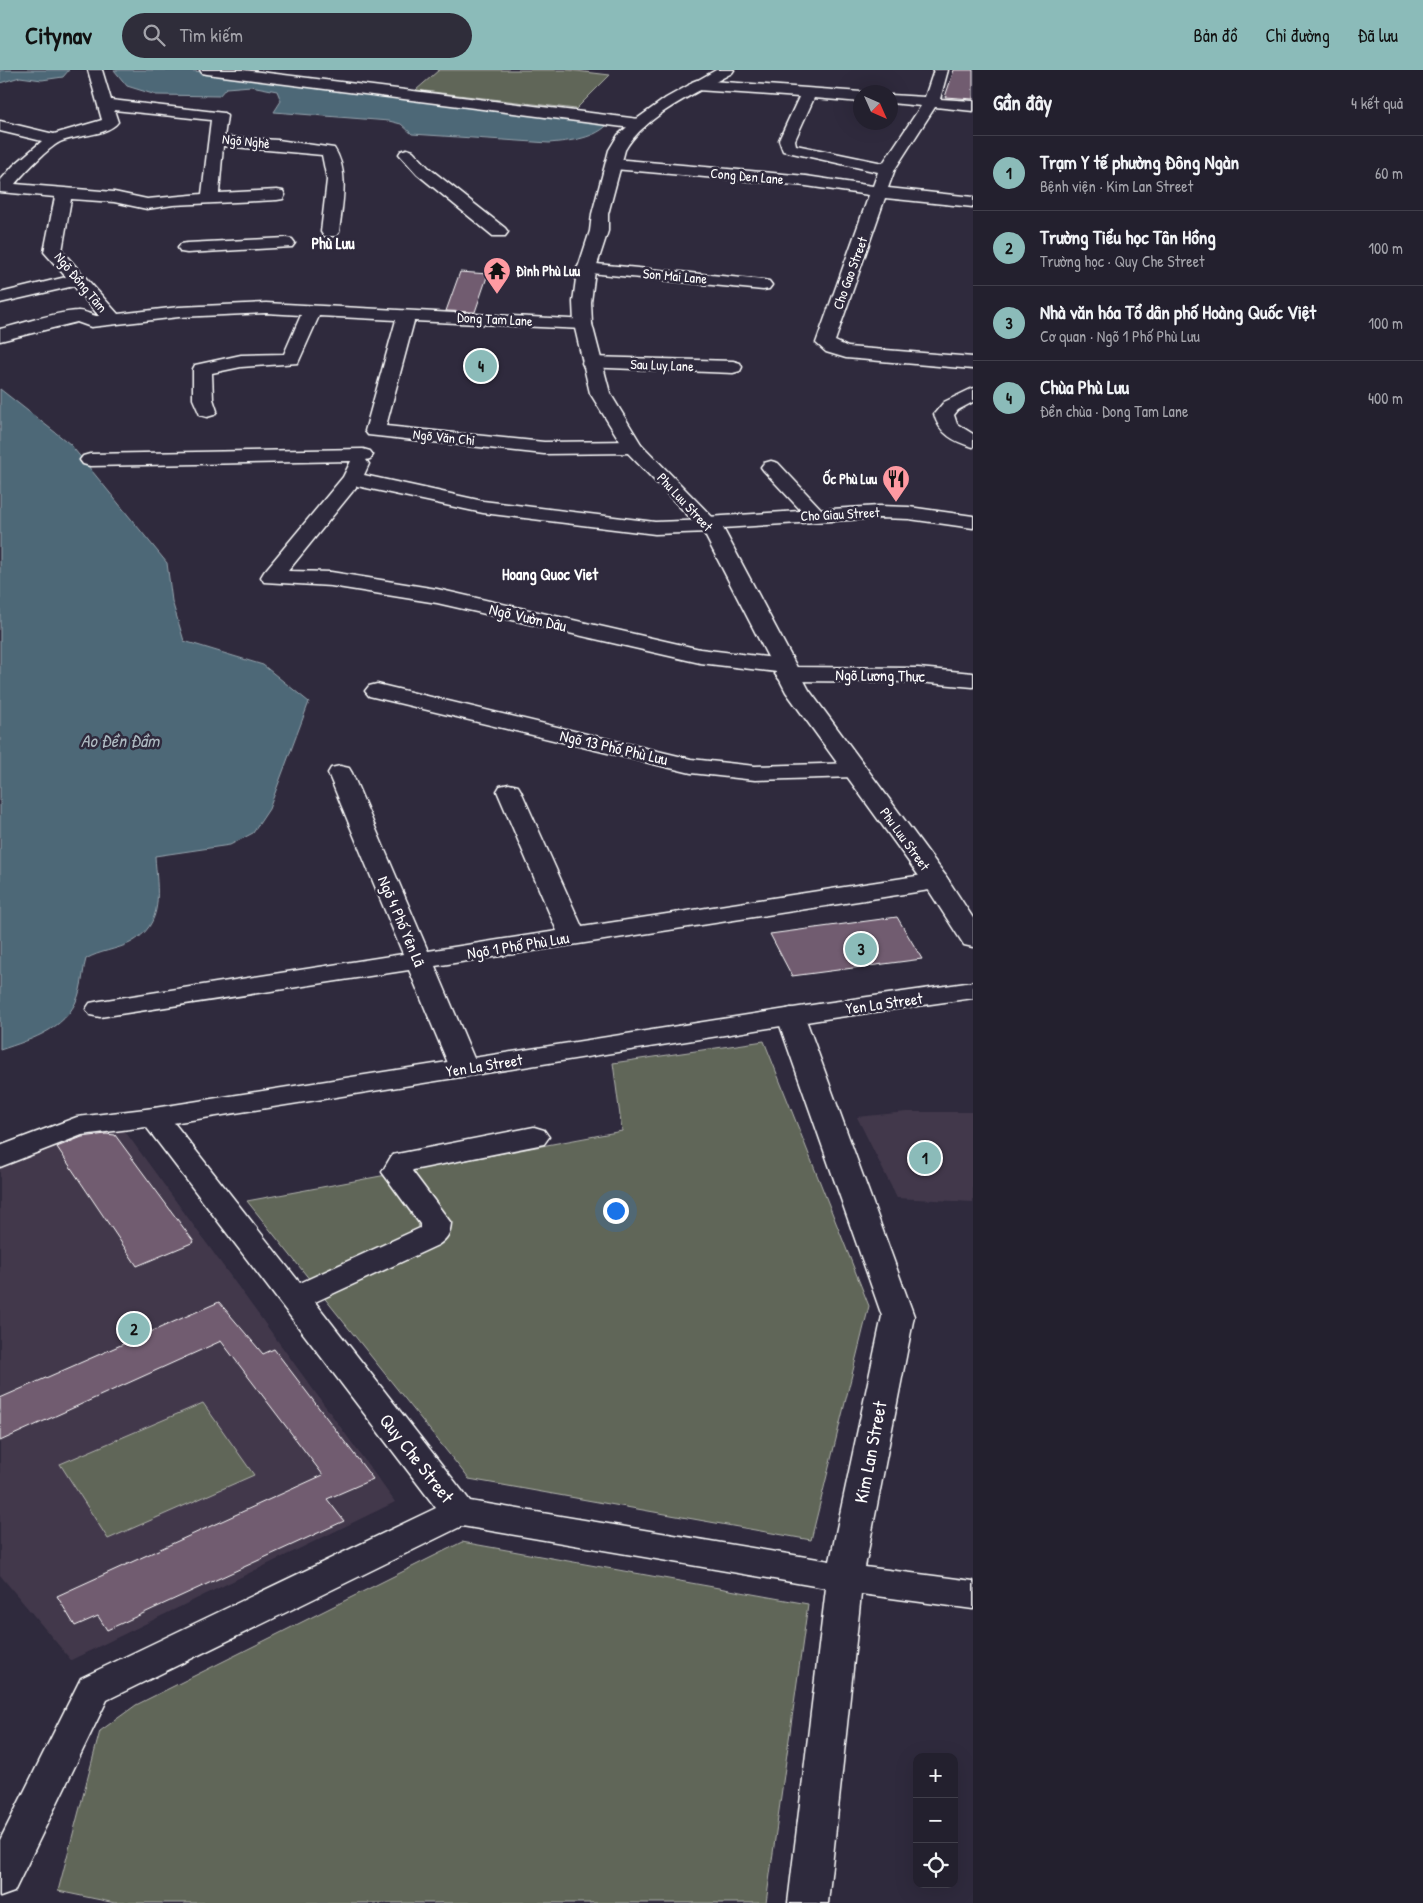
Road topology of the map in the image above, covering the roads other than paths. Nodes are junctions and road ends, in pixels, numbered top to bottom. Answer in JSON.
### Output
{"nodes":[{"id":1,"x":95,"y":70,"type":"edge"},
{"id":2,"x":207,"y":70,"type":"edge"},
{"id":3,"x":728,"y":70,"type":"edge"},
{"id":4,"x":941,"y":70,"type":"edge"},
{"id":5,"x":697,"y":85,"type":"junction"},
{"id":6,"x":808,"y":94,"type":"junction"},
{"id":7,"x":853,"y":97,"type":"edge"},
{"id":8,"x":224,"y":99,"type":"dead end"},
{"id":9,"x":898,"y":100,"type":"edge"},
{"id":10,"x":931,"y":102,"type":"junction"},
{"id":11,"x":105,"y":104,"type":"junction"},
{"id":12,"x":973,"y":106,"type":"edge"},
{"id":13,"x":219,"y":116,"type":"junction"},
{"id":14,"x":639,"y":124,"type":"junction"},
{"id":15,"x":0,"y":126,"type":"edge"},
{"id":16,"x":54,"y":139,"type":"junction"},
{"id":17,"x":216,"y":141,"type":"junction"},
{"id":18,"x":407,"y":154,"type":"dead end"},
{"id":19,"x":614,"y":164,"type":"junction"},
{"id":20,"x":887,"y":169,"type":"junction"},
{"id":21,"x":2,"y":188,"type":"edge"},
{"id":22,"x":879,"y":192,"type":"junction"},
{"id":23,"x":64,"y":193,"type":"junction"},
{"id":24,"x":277,"y":195,"type":"dead end"},
{"id":25,"x":210,"y":198,"type":"junction"},
{"id":26,"x":973,"y":202,"type":"edge"},
{"id":27,"x":330,"y":232,"type":"dead end"},
{"id":28,"x":499,"y":232,"type":"dead end"},
{"id":29,"x":286,"y":243,"type":"dead end"},
{"id":30,"x":187,"y":248,"type":"dead end"},
{"id":31,"x":586,"y":268,"type":"junction"},
{"id":32,"x":77,"y":280,"type":"junction"},
{"id":33,"x":763,"y":285,"type":"dead end"},
{"id":34,"x":0,"y":298,"type":"edge"},
{"id":35,"x":312,"y":310,"type":"junction"},
{"id":36,"x":408,"y":315,"type":"junction"},
{"id":37,"x":114,"y":320,"type":"junction"},
{"id":38,"x":583,"y":324,"type":"junction"},
{"id":39,"x":0,"y":335,"type":"edge"},
{"id":40,"x":591,"y":363,"type":"junction"},
{"id":41,"x":973,"y":363,"type":"edge"},
{"id":42,"x":733,"y":367,"type":"dead end"},
{"id":43,"x":973,"y":394,"type":"edge"},
{"id":44,"x":207,"y":411,"type":"dead end"},
{"id":45,"x":375,"y":431,"type":"junction"},
{"id":46,"x":973,"y":441,"type":"edge"},
{"id":47,"x":633,"y":447,"type":"junction"},
{"id":48,"x":363,"y":455,"type":"junction"},
{"id":49,"x":90,"y":460,"type":"dead end"},
{"id":50,"x":771,"y":467,"type":"dead end"},
{"id":51,"x":352,"y":479,"type":"junction"},
{"id":52,"x":816,"y":515,"type":"junction"},
{"id":53,"x":973,"y":522,"type":"edge"},
{"id":54,"x":708,"y":525,"type":"junction"},
{"id":55,"x":785,"y":670,"type":"junction"},
{"id":56,"x":973,"y":680,"type":"edge"},
{"id":57,"x":377,"y":691,"type":"dead end"},
{"id":58,"x":855,"y":770,"type":"junction"},
{"id":59,"x":340,"y":773,"type":"dead end"},
{"id":60,"x":509,"y":791,"type":"dead end"},
{"id":61,"x":936,"y":881,"type":"junction"},
{"id":62,"x":573,"y":937,"type":"junction"},
{"id":63,"x":973,"y":940,"type":"edge"},
{"id":64,"x":418,"y":960,"type":"junction"},
{"id":65,"x":973,"y":990,"type":"edge"},
{"id":66,"x":100,"y":1009,"type":"dead end"},
{"id":67,"x":791,"y":1017,"type":"junction"},
{"id":68,"x":464,"y":1068,"type":"junction"},
{"id":69,"x":154,"y":1117,"type":"junction"},
{"id":70,"x":534,"y":1137,"type":"dead end"},
{"id":71,"x":0,"y":1157,"type":"edge"},
{"id":72,"x":294,"y":1299,"type":"junction"},
{"id":73,"x":459,"y":1512,"type":"junction"},
{"id":74,"x":845,"y":1577,"type":"junction"},
{"id":75,"x":973,"y":1595,"type":"edge"},
{"id":76,"x":0,"y":1880,"type":"edge"},
{"id":77,"x":808,"y":1903,"type":"edge"}],
"edges":[{"from":1,"to":11,"type":"street"},
{"from":2,"to":14,"type":"street"},
{"from":3,"to":5,"type":"street","name":"Phu Luu Street"},
{"from":4,"to":10,"type":"street","name":"Cho Gao Street"},
{"from":5,"to":6,"type":"street"},
{"from":5,"to":14,"type":"street","name":"Phu Luu Street"},
{"from":6,"to":7,"type":"street"},
{"from":6,"to":20,"type":"street"},
{"from":8,"to":13,"type":"street"},
{"from":9,"to":10,"type":"street"},
{"from":10,"to":12,"type":"street"},
{"from":10,"to":20,"type":"street","name":"Cho Gao Street"},
{"from":11,"to":13,"type":"street","name":"Ngõ Nghè"},
{"from":11,"to":16,"type":"street"},
{"from":13,"to":17,"type":"street","name":"Ngõ Nghè"},
{"from":14,"to":19,"type":"street","name":"Phu Luu Street"},
{"from":15,"to":16,"type":"street"},
{"from":16,"to":21,"type":"street"},
{"from":17,"to":25,"type":"street"},
{"from":17,"to":27,"type":"street","name":"Ngõ Nghè"},
{"from":18,"to":28,"type":"street"},
{"from":19,"to":22,"type":"street","name":"Cong Den Lane"},
{"from":19,"to":31,"type":"street","name":"Phu Luu Street"},
{"from":20,"to":22,"type":"street","name":"Cho Gao Street"},
{"from":21,"to":23,"type":"street"},
{"from":22,"to":26,"type":"street","name":"Cong Den Lane"},
{"from":22,"to":41,"type":"street","name":"Cho Gao Street"},
{"from":23,"to":25,"type":"street"},
{"from":23,"to":32,"type":"street","name":"Ngõ Đồng Tâm"},
{"from":24,"to":25,"type":"street"},
{"from":29,"to":30,"type":"street"},
{"from":31,"to":33,"type":"street","name":"Son Mai Lane"},
{"from":31,"to":38,"type":"street","name":"Phu Luu Street"},
{"from":32,"to":34,"type":"street"},
{"from":32,"to":37,"type":"street","name":"Ngõ Đồng Tâm"},
{"from":35,"to":36,"type":"street","name":"Ngõ Đồng Tâm"},
{"from":35,"to":37,"type":"street","name":"Ngõ Đồng Tâm"},
{"from":35,"to":44,"type":"street"},
{"from":36,"to":38,"type":"street","name":"Dong Tam Lane"},
{"from":36,"to":45,"type":"street"},
{"from":37,"to":39,"type":"street"},
{"from":38,"to":40,"type":"street","name":"Phu Luu Street"},
{"from":40,"to":42,"type":"street","name":"Sau Luy Lane"},
{"from":40,"to":47,"type":"street","name":"Phu Luu Street"},
{"from":43,"to":46,"type":"street"},
{"from":45,"to":47,"type":"street","name":"Ngõ Văn Chỉ"},
{"from":45,"to":48,"type":"street"},
{"from":47,"to":54,"type":"street","name":"Phu Luu Street"},
{"from":48,"to":49,"type":"street"},
{"from":48,"to":51,"type":"street"},
{"from":50,"to":52,"type":"street"},
{"from":51,"to":54,"type":"street","name":"Cho Giau Street"},
{"from":51,"to":55,"type":"street","name":"Ngõ Vườn Dâu"},
{"from":52,"to":53,"type":"street","name":"Cho Giau Street"},
{"from":52,"to":54,"type":"street","name":"Cho Giau Street"},
{"from":54,"to":55,"type":"street","name":"Phu Luu Street"},
{"from":55,"to":56,"type":"street","name":"Ngõ Lương Thực"},
{"from":55,"to":58,"type":"street","name":"Phu Luu Street"},
{"from":57,"to":58,"type":"street","name":"Ngõ 13 Phố Phù Lưu"},
{"from":58,"to":61,"type":"street","name":"Phu Luu Street"},
{"from":59,"to":64,"type":"street","name":"Ngõ 4 Phố Yên Lã"},
{"from":60,"to":62,"type":"street"},
{"from":61,"to":62,"type":"street","name":"Ngõ 1 Phố Phù Lưu"},
{"from":61,"to":63,"type":"street","name":"Phu Luu Street"},
{"from":62,"to":64,"type":"street","name":"Ngõ 1 Phố Phù Lưu"},
{"from":64,"to":66,"type":"street","name":"Ngõ 1 Phố Phù Lưu"},
{"from":64,"to":68,"type":"street","name":"Ngõ 4 Phố Yên Lã"},
{"from":65,"to":67,"type":"street","name":"Yen La Street"},
{"from":67,"to":68,"type":"street","name":"Yen La Street"},
{"from":67,"to":74,"type":"street","name":"Kim Lan Street"},
{"from":68,"to":69,"type":"street","name":"Yen La Street"},
{"from":69,"to":71,"type":"street","name":"Yen La Street"},
{"from":69,"to":72,"type":"street","name":"Quy Che Street"},
{"from":70,"to":72,"type":"street"},
{"from":72,"to":73,"type":"street","name":"Quy Che Street"},
{"from":73,"to":74,"type":"street","name":"Quy Che Street"},
{"from":73,"to":76,"type":"street"},
{"from":74,"to":75,"type":"street","name":"Quy Che Street"},
{"from":74,"to":77,"type":"street","name":"Kim Lan Street"}]}
